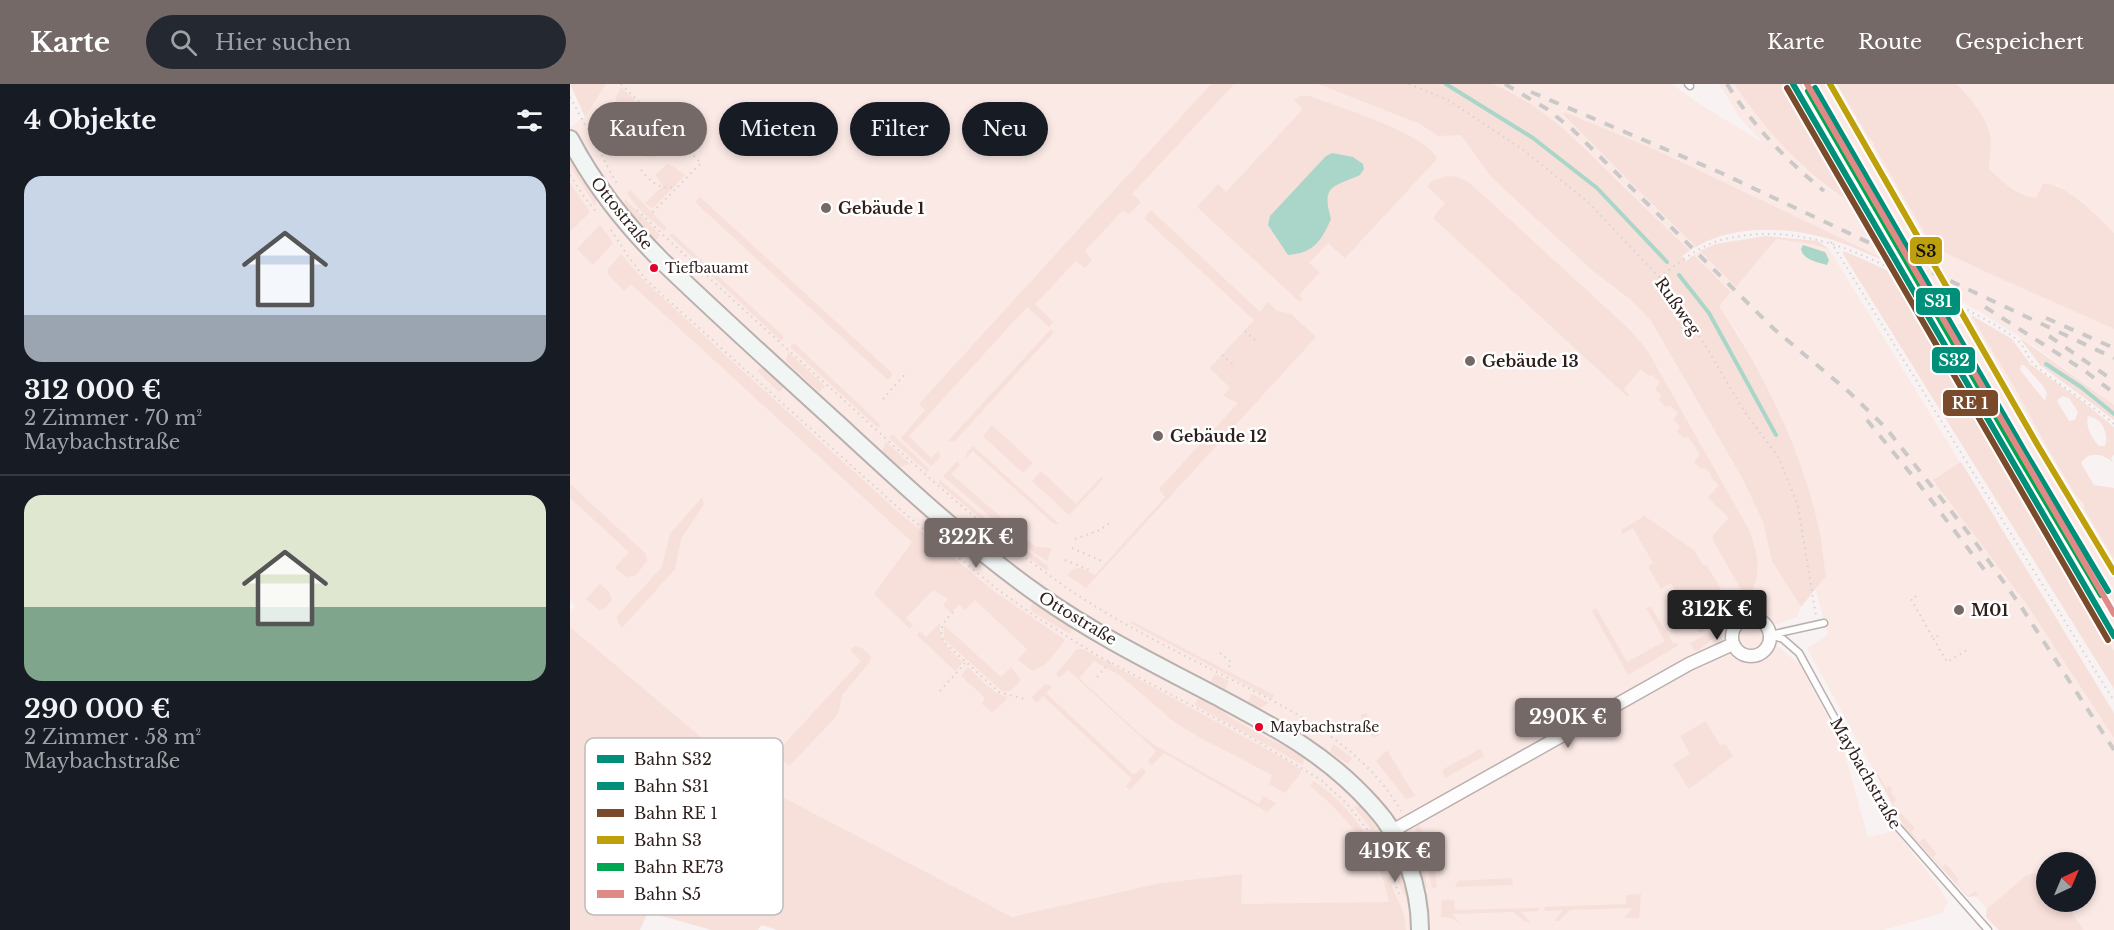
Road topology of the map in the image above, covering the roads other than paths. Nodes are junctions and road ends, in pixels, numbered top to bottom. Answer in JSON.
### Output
{"nodes":[{"id":1,"x":570,"y":140,"type":"edge"},
{"id":2,"x":1821,"y":624,"type":"road end"},
{"id":3,"x":1770,"y":635,"type":"junction"},
{"id":4,"x":1733,"y":644,"type":"junction"},
{"id":5,"x":1392,"y":831,"type":"junction"},
{"id":6,"x":1420,"y":930,"type":"edge"},
{"id":7,"x":1988,"y":930,"type":"edge"}],
"edges":[{"from":1,"to":5,"type":"main road","name":"Ottostraße"},
{"from":2,"to":3,"type":"lane"},
{"from":3,"to":4,"type":"street"},
{"from":3,"to":4,"type":"street","name":"Maybachstraße"},
{"from":3,"to":7,"type":"lane","name":"Maybachstraße"},
{"from":4,"to":5,"type":"street"},
{"from":5,"to":6,"type":"main road","name":"Ottostraße"}]}
